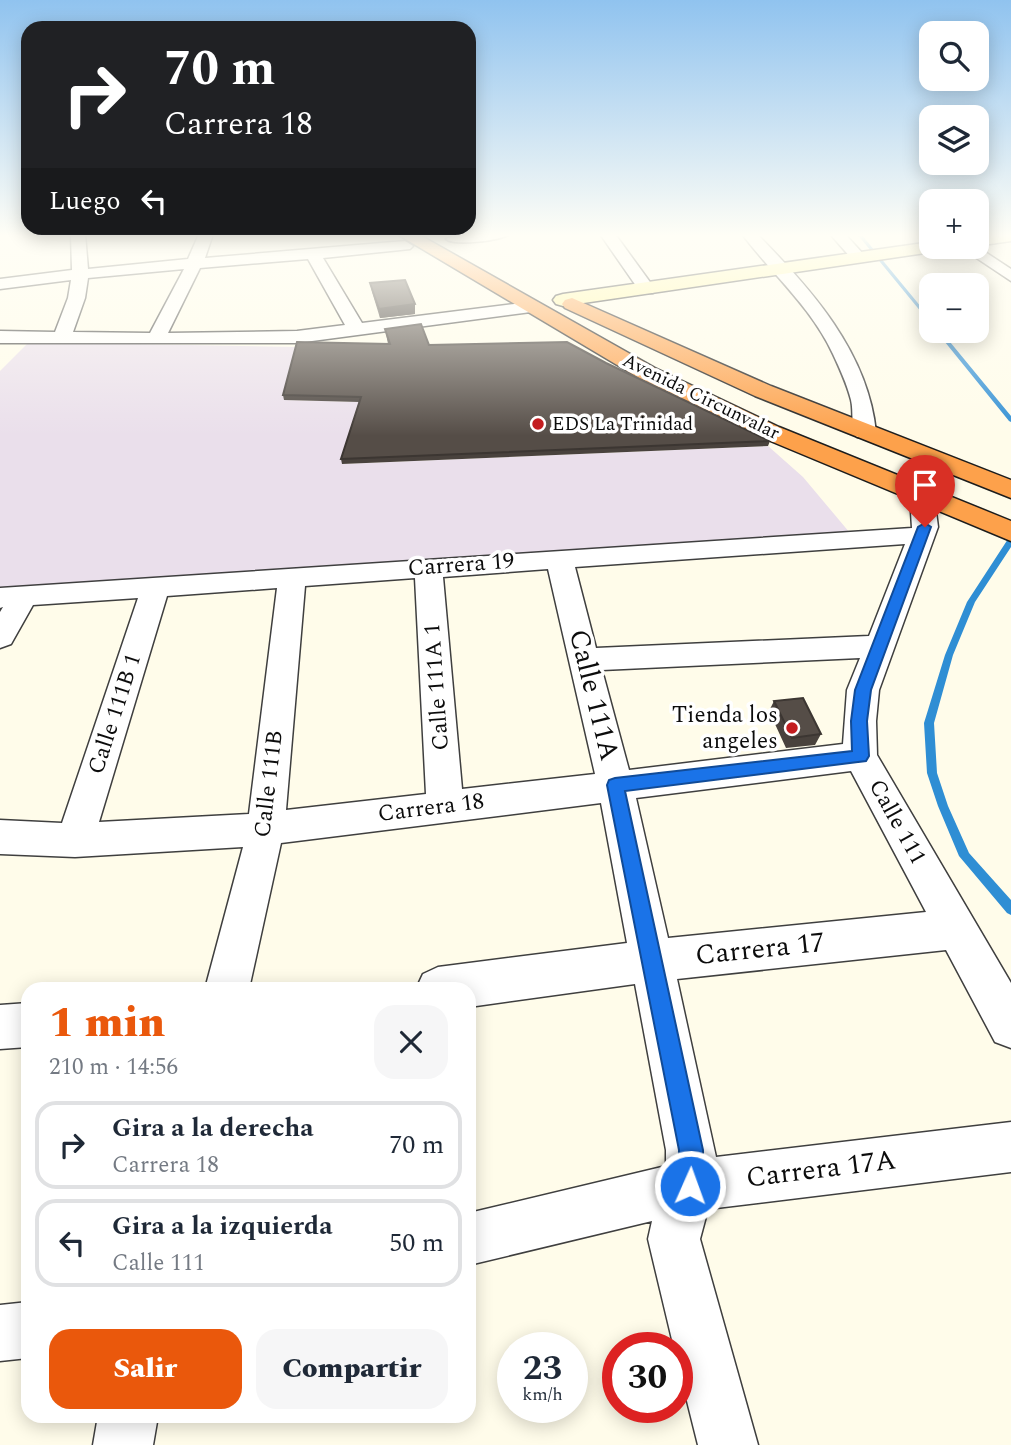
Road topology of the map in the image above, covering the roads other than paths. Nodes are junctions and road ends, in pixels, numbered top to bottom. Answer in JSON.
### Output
{"nodes":[{"id":1,"x":77,"y":301,"type":"edge"},
{"id":2,"x":175,"y":301,"type":"edge"},
{"id":3,"x":340,"y":301,"type":"edge"},
{"id":4,"x":521,"y":301,"type":"edge"},
{"id":5,"x":566,"y":301,"type":"edge"},
{"id":6,"x":807,"y":301,"type":"edge"},
{"id":7,"x":531,"y":307,"type":"junction"},
{"id":8,"x":357,"y":330,"type":"junction"},
{"id":9,"x":9,"y":337,"type":"edge"},
{"id":10,"x":62,"y":337,"type":"junction"},
{"id":11,"x":156,"y":339,"type":"junction"},
{"id":12,"x":0,"y":355,"type":"edge"},
{"id":13,"x":865,"y":432,"type":"junction"},
{"id":14,"x":1011,"y":490,"type":"edge"},
{"id":15,"x":961,"y":512,"type":"joint"},
{"id":16,"x":923,"y":519,"type":"junction"},
{"id":17,"x":1011,"y":532,"type":"edge"},
{"id":18,"x":559,"y":559,"type":"junction"},
{"id":19,"x":428,"y":567,"type":"junction"},
{"id":20,"x":292,"y":576,"type":"junction"},
{"id":21,"x":155,"y":588,"type":"junction"},
{"id":22,"x":12,"y":597,"type":"edge"},
{"id":23,"x":0,"y":637,"type":"edge"},
{"id":24,"x":880,"y":646,"type":"junction"},
{"id":25,"x":586,"y":660,"type":"junction"},
{"id":26,"x":860,"y":756,"type":"junction"},
{"id":27,"x":615,"y":785,"type":"junction"},
{"id":28,"x":445,"y":807,"type":"junction"},
{"id":29,"x":266,"y":829,"type":"junction"},
{"id":30,"x":0,"y":837,"type":"edge"},
{"id":31,"x":75,"y":840,"type":"junction"},
{"id":32,"x":957,"y":929,"type":"junction"},
{"id":33,"x":652,"y":961,"type":"junction"},
{"id":34,"x":229,"y":982,"type":"edge"},
{"id":35,"x":476,"y":984,"type":"edge"},
{"id":36,"x":21,"y":1026,"type":"edge"},
{"id":37,"x":1011,"y":1026,"type":"edge"},
{"id":38,"x":0,"y":1027,"type":"edge"},
{"id":39,"x":1011,"y":1147,"type":"edge"},
{"id":40,"x":690,"y":1186,"type":"junction"},
{"id":41,"x":476,"y":1237,"type":"edge"},
{"id":42,"x":21,"y":1331,"type":"edge"},
{"id":43,"x":0,"y":1333,"type":"edge"},
{"id":44,"x":127,"y":1423,"type":"edge"},
{"id":45,"x":123,"y":1445,"type":"edge"},
{"id":46,"x":728,"y":1445,"type":"edge"}],
"edges":[{"from":1,"to":10,"type":"street"},
{"from":2,"to":11,"type":"street"},
{"from":3,"to":8,"type":"street"},
{"from":4,"to":7,"type":"highway","name":"Avenida Circunvalar"},
{"from":5,"to":13,"type":"highway","name":"Avenida Circunvalar"},
{"from":6,"to":13,"type":"street"},
{"from":7,"to":8,"type":"street"},
{"from":7,"to":16,"type":"highway","name":"Avenida Circunvalar"},
{"from":8,"to":11,"type":"street"},
{"from":9,"to":10,"type":"street"},
{"from":9,"to":12,"type":"street"},
{"from":10,"to":11,"type":"street"},
{"from":13,"to":14,"type":"highway","name":"Avenida Circunvalar"},
{"from":15,"to":16,"type":"street"},
{"from":15,"to":17,"type":"highway"},
{"from":16,"to":18,"type":"street","name":"Carrera 19"},
{"from":16,"to":24,"type":"street","name":"Calle 111"},
{"from":18,"to":19,"type":"street","name":"Carrera 19"},
{"from":18,"to":25,"type":"street","name":"Calle 111A"},
{"from":19,"to":20,"type":"street","name":"Carrera 19"},
{"from":19,"to":28,"type":"street","name":"Calle 111A 1"},
{"from":20,"to":21,"type":"street","name":"Carrera 19"},
{"from":20,"to":29,"type":"street","name":"Calle 111B"},
{"from":21,"to":22,"type":"street","name":"Carrera 19"},
{"from":21,"to":31,"type":"street","name":"Calle 111B 1"},
{"from":22,"to":23,"type":"street"},
{"from":24,"to":25,"type":"street"},
{"from":24,"to":26,"type":"street","name":"Calle 111"},
{"from":25,"to":27,"type":"street","name":"Calle 111A"},
{"from":26,"to":27,"type":"street","name":"Carrera 18"},
{"from":26,"to":32,"type":"street","name":"Calle 111"},
{"from":27,"to":28,"type":"street","name":"Carrera 18"},
{"from":27,"to":33,"type":"street","name":"Calle 111A"},
{"from":28,"to":29,"type":"street","name":"Carrera 18"},
{"from":29,"to":31,"type":"street","name":"Carrera 18"},
{"from":29,"to":34,"type":"street","name":"Calle 111B"},
{"from":30,"to":31,"type":"street","name":"Carrera 18"},
{"from":32,"to":33,"type":"street","name":"Carrera 17"},
{"from":32,"to":37,"type":"street","name":"Calle 111"},
{"from":33,"to":35,"type":"street","name":"Carrera 17"},
{"from":33,"to":40,"type":"street","name":"Calle 111A"},
{"from":36,"to":38,"type":"street"},
{"from":39,"to":40,"type":"street","name":"Carrera 17A"},
{"from":40,"to":41,"type":"street","name":"Carrera 17A"},
{"from":40,"to":46,"type":"street","name":"Calle 111A"},
{"from":42,"to":43,"type":"street"},
{"from":44,"to":45,"type":"street"}]}
